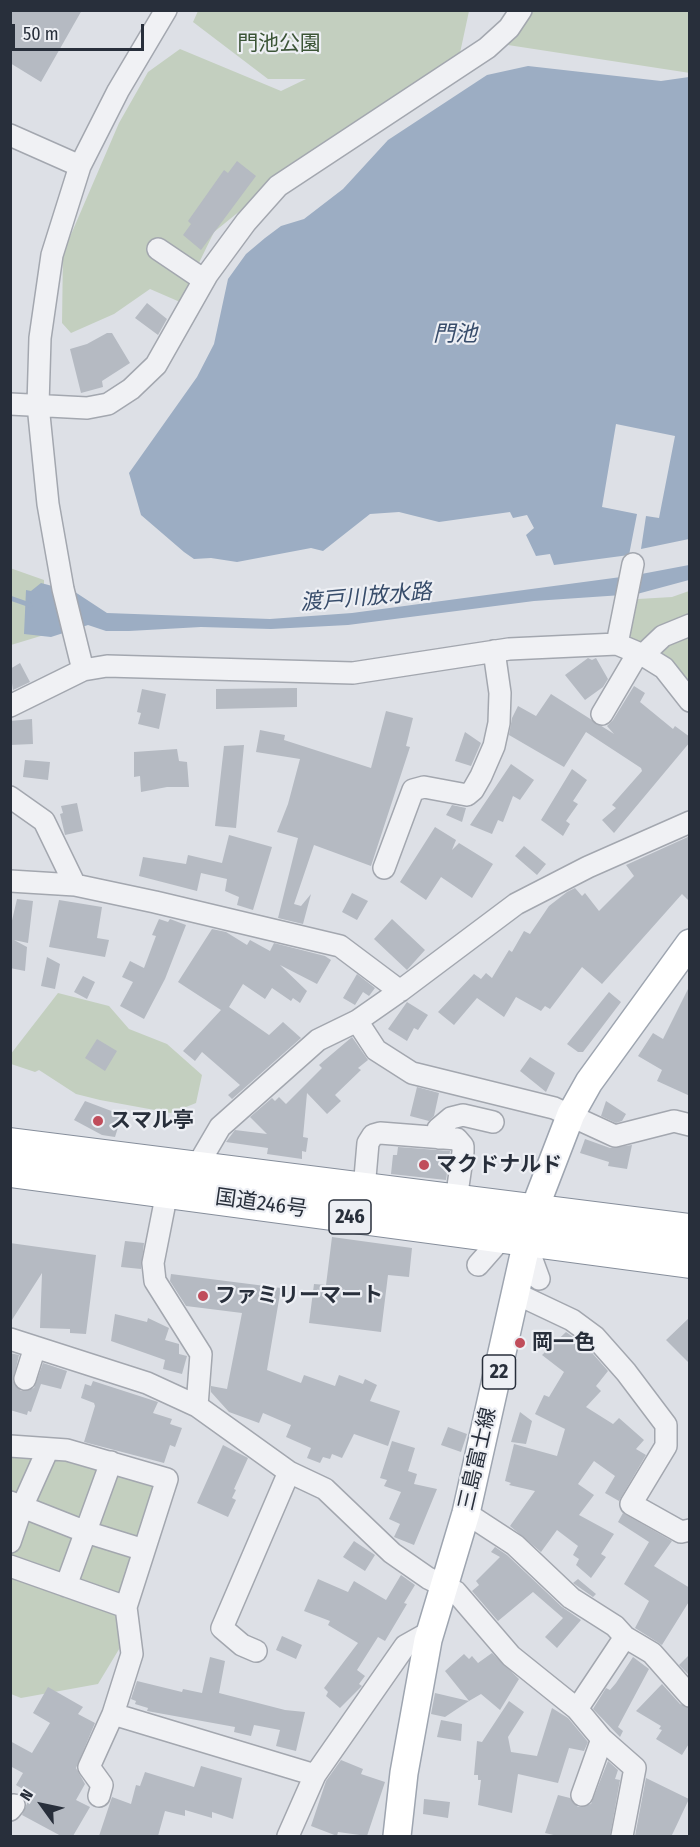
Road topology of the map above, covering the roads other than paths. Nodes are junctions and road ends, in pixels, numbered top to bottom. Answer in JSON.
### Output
{"nodes":[{"id":1,"x":166,"y":10,"type":"edge"},
{"id":2,"x":521,"y":10,"type":"edge"},
{"id":3,"x":10,"y":135,"type":"edge"},
{"id":4,"x":80,"y":166,"type":"junction"},
{"id":5,"x":158,"y":249,"type":"dead end"},
{"id":6,"x":204,"y":280,"type":"junction"},
{"id":7,"x":10,"y":404,"type":"edge"},
{"id":8,"x":38,"y":405,"type":"junction"},
{"id":9,"x":633,"y":564,"type":"dead end"},
{"id":10,"x":690,"y":624,"type":"edge"},
{"id":11,"x":617,"y":644,"type":"junction"},
{"id":12,"x":494,"y":651,"type":"junction"},
{"id":13,"x":641,"y":654,"type":"junction"},
{"id":14,"x":83,"y":670,"type":"junction"},
{"id":15,"x":690,"y":701,"type":"edge"},
{"id":16,"x":10,"y":706,"type":"edge"},
{"id":17,"x":602,"y":714,"type":"dead end"},
{"id":18,"x":10,"y":797,"type":"edge"},
{"id":19,"x":690,"y":822,"type":"edge"},
{"id":20,"x":384,"y":868,"type":"dead end"},
{"id":21,"x":10,"y":881,"type":"edge"},
{"id":22,"x":75,"y":885,"type":"junction"},
{"id":23,"x":690,"y":943,"type":"edge"},
{"id":24,"x":400,"y":991,"type":"junction"},
{"id":25,"x":357,"y":1021,"type":"junction"},
{"id":26,"x":571,"y":1114,"type":"junction"},
{"id":27,"x":493,"y":1122,"type":"dead end"},
{"id":28,"x":690,"y":1125,"type":"edge"},
{"id":29,"x":439,"y":1138,"type":"junction"},
{"id":30,"x":10,"y":1144,"type":"edge"},
{"id":31,"x":196,"y":1168,"type":"junction"},
{"id":32,"x":10,"y":1171,"type":"edge"},
{"id":33,"x":364,"y":1189,"type":"junction"},
{"id":34,"x":166,"y":1192,"type":"junction"},
{"id":35,"x":456,"y":1200,"type":"junction"},
{"id":36,"x":523,"y":1229,"type":"junction"},
{"id":37,"x":690,"y":1230,"type":"edge"},
{"id":38,"x":478,"y":1265,"type":"dead end"},
{"id":39,"x":686,"y":1268,"type":"edge"},
{"id":40,"x":539,"y":1279,"type":"dead end"},
{"id":41,"x":517,"y":1294,"type":"junction"},
{"id":42,"x":10,"y":1339,"type":"edge"},
{"id":43,"x":35,"y":1347,"type":"junction"},
{"id":44,"x":25,"y":1379,"type":"dead end"},
{"id":45,"x":197,"y":1406,"type":"junction"},
{"id":46,"x":10,"y":1446,"type":"edge"},
{"id":47,"x":48,"y":1449,"type":"junction"},
{"id":48,"x":111,"y":1462,"type":"junction"},
{"id":49,"x":289,"y":1472,"type":"junction"},
{"id":50,"x":16,"y":1505,"type":"edge"},
{"id":51,"x":466,"y":1513,"type":"junction"},
{"id":52,"x":690,"y":1530,"type":"edge"},
{"id":53,"x":86,"y":1532,"type":"junction"},
{"id":54,"x":10,"y":1542,"type":"edge"},
{"id":55,"x":144,"y":1550,"type":"junction"},
{"id":56,"x":10,"y":1566,"type":"edge"},
{"id":57,"x":443,"y":1584,"type":"junction"},
{"id":58,"x":66,"y":1586,"type":"junction"},
{"id":59,"x":126,"y":1607,"type":"junction"},
{"id":60,"x":430,"y":1632,"type":"junction"},
{"id":61,"x":625,"y":1637,"type":"junction"},
{"id":62,"x":256,"y":1651,"type":"dead end"},
{"id":63,"x":690,"y":1696,"type":"edge"},
{"id":64,"x":577,"y":1709,"type":"junction"},
{"id":65,"x":113,"y":1714,"type":"junction"},
{"id":66,"x":602,"y":1738,"type":"junction"},
{"id":67,"x":315,"y":1775,"type":"junction"},
{"id":68,"x":582,"y":1795,"type":"dead end"},
{"id":69,"x":99,"y":1796,"type":"dead end"},
{"id":70,"x":288,"y":1836,"type":"edge"},
{"id":71,"x":397,"y":1836,"type":"edge"},
{"id":72,"x":622,"y":1836,"type":"edge"}],
"edges":[{"from":1,"to":4,"type":"street"},
{"from":2,"to":6,"type":"street"},
{"from":3,"to":4,"type":"street"},
{"from":4,"to":8,"type":"street"},
{"from":5,"to":6,"type":"street"},
{"from":6,"to":8,"type":"street"},
{"from":7,"to":8,"type":"street"},
{"from":8,"to":14,"type":"street"},
{"from":9,"to":11,"type":"street"},
{"from":10,"to":13,"type":"street"},
{"from":11,"to":12,"type":"street"},
{"from":11,"to":13,"type":"street"},
{"from":12,"to":14,"type":"street"},
{"from":12,"to":20,"type":"street"},
{"from":13,"to":15,"type":"street"},
{"from":13,"to":17,"type":"street"},
{"from":14,"to":16,"type":"street"},
{"from":18,"to":22,"type":"street"},
{"from":19,"to":24,"type":"street"},
{"from":21,"to":22,"type":"street"},
{"from":22,"to":24,"type":"street"},
{"from":23,"to":26,"type":"main road","name":"三島富士線","number":"22"},
{"from":24,"to":25,"type":"street"},
{"from":25,"to":26,"type":"street"},
{"from":25,"to":31,"type":"street"},
{"from":26,"to":28,"type":"street"},
{"from":26,"to":36,"type":"main road","name":"三島富士線","number":"22"},
{"from":27,"to":29,"type":"street"},
{"from":29,"to":33,"type":"street"},
{"from":29,"to":35,"type":"street"},
{"from":30,"to":31,"type":"highway","name":"国道246号","number":"246"},
{"from":31,"to":33,"type":"highway","name":"国道246号","number":"246"},
{"from":32,"to":34,"type":"highway","name":"国道246号","number":"246"},
{"from":33,"to":35,"type":"highway","name":"国道246号","number":"246"},
{"from":34,"to":36,"type":"highway","name":"国道246号","number":"246"},
{"from":34,"to":45,"type":"street"},
{"from":35,"to":36,"type":"highway","name":"国道246号","number":"246"},
{"from":36,"to":37,"type":"highway","name":"国道246号","number":"246"},
{"from":36,"to":38,"type":"street"},
{"from":36,"to":39,"type":"highway","name":"国道246号","number":"246"},
{"from":36,"to":40,"type":"street"},
{"from":36,"to":41,"type":"main road","name":"三島富士線","number":"22"},
{"from":41,"to":51,"type":"main road","name":"三島富士線","number":"22"},
{"from":41,"to":52,"type":"street"},
{"from":42,"to":43,"type":"street"},
{"from":43,"to":44,"type":"street"},
{"from":43,"to":45,"type":"street"},
{"from":45,"to":49,"type":"street"},
{"from":46,"to":47,"type":"street"},
{"from":47,"to":48,"type":"street"},
{"from":47,"to":50,"type":"street"},
{"from":48,"to":53,"type":"street"},
{"from":48,"to":55,"type":"street"},
{"from":49,"to":57,"type":"street"},
{"from":49,"to":62,"type":"street"},
{"from":50,"to":53,"type":"street"},
{"from":50,"to":54,"type":"street"},
{"from":51,"to":57,"type":"main road","name":"三島富士線","number":"22"},
{"from":51,"to":61,"type":"street"},
{"from":53,"to":55,"type":"street"},
{"from":53,"to":58,"type":"street"},
{"from":55,"to":59,"type":"street"},
{"from":56,"to":58,"type":"street"},
{"from":57,"to":60,"type":"main road","name":"三島富士線","number":"22"},
{"from":57,"to":64,"type":"street"},
{"from":58,"to":59,"type":"street"},
{"from":59,"to":65,"type":"street"},
{"from":60,"to":67,"type":"street"},
{"from":60,"to":71,"type":"main road","name":"三島富士線","number":"22"},
{"from":61,"to":63,"type":"street"},
{"from":61,"to":64,"type":"street"},
{"from":64,"to":66,"type":"street"},
{"from":65,"to":67,"type":"street"},
{"from":65,"to":69,"type":"street"},
{"from":66,"to":68,"type":"street"},
{"from":66,"to":72,"type":"street"},
{"from":67,"to":70,"type":"street"}]}
